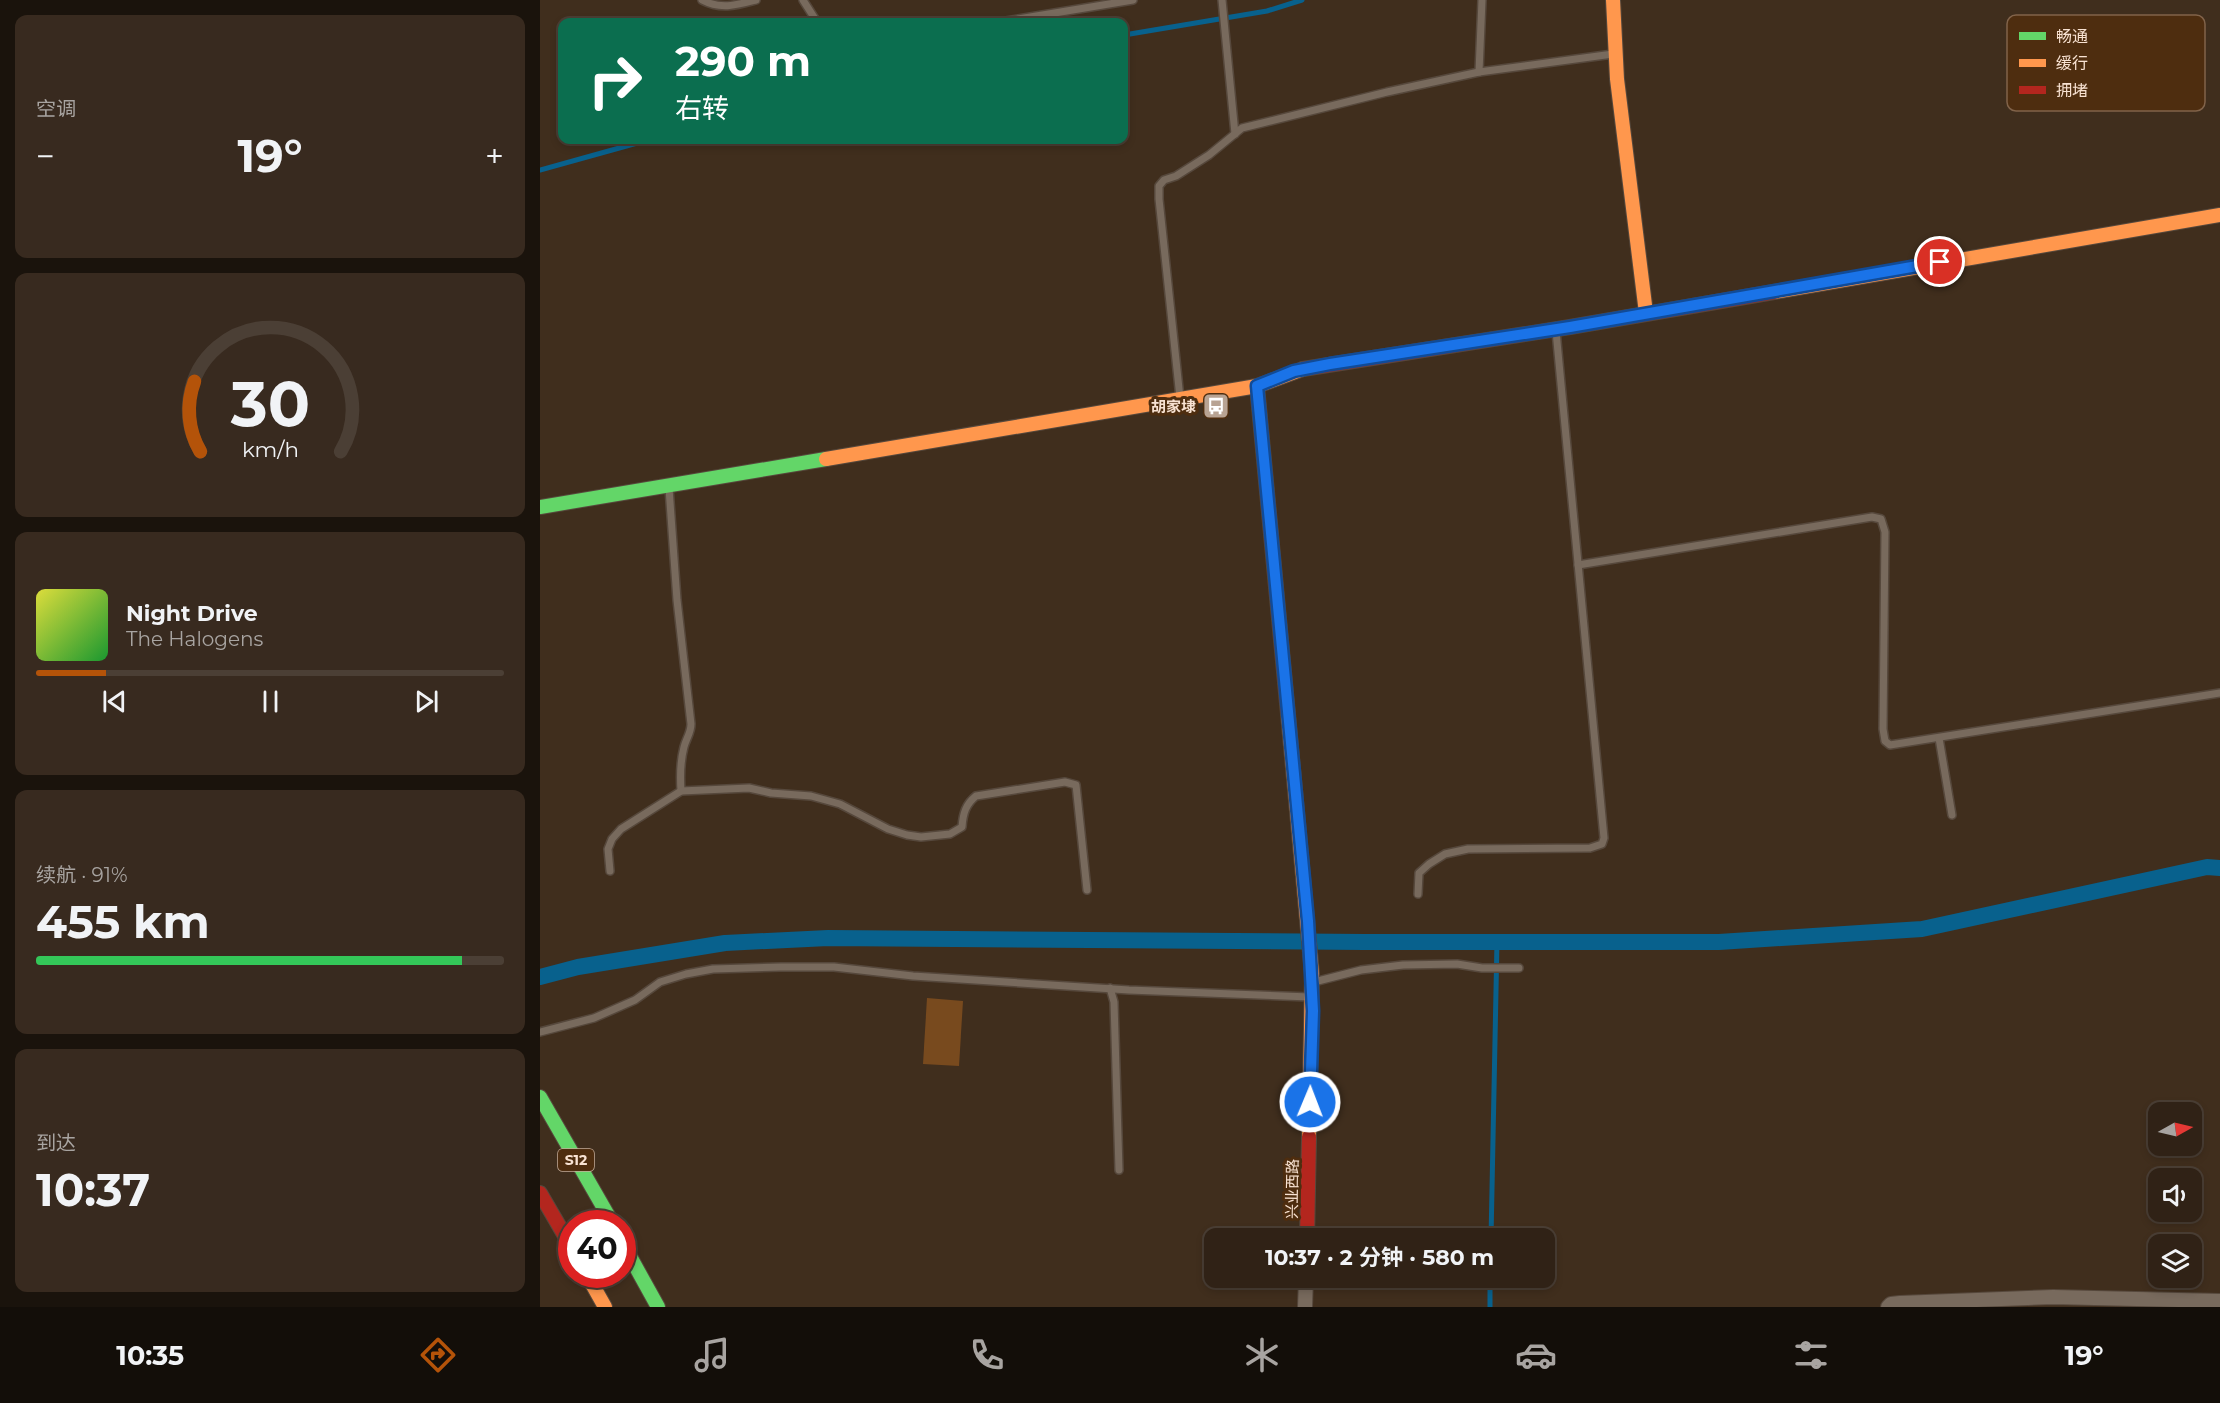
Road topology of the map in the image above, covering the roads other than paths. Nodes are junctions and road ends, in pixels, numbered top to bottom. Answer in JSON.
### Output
{"nodes":[{"id":1,"x":702,"y":0,"type":"edge"},
{"id":2,"x":756,"y":0,"type":"edge"},
{"id":3,"x":803,"y":0,"type":"edge"},
{"id":4,"x":1133,"y":0,"type":"edge"},
{"id":5,"x":1222,"y":0,"type":"edge"},
{"id":6,"x":1482,"y":0,"type":"edge"},
{"id":7,"x":1613,"y":0,"type":"edge"},
{"id":8,"x":814,"y":18,"type":"edge"},
{"id":9,"x":1024,"y":18,"type":"edge"},
{"id":10,"x":1616,"y":54,"type":"junction"},
{"id":11,"x":1479,"y":72,"type":"junction"},
{"id":12,"x":1235,"y":134,"type":"junction"},
{"id":13,"x":2220,"y":215,"type":"edge"},
{"id":14,"x":1646,"y":313,"type":"junction"},
{"id":15,"x":1556,"y":329,"type":"junction"},
{"id":16,"x":1257,"y":386,"type":"junction"},
{"id":17,"x":1180,"y":400,"type":"junction"},
{"id":18,"x":669,"y":486,"type":"junction"},
{"id":19,"x":540,"y":507,"type":"edge"},
{"id":20,"x":1578,"y":565,"type":"junction"},
{"id":21,"x":2220,"y":693,"type":"edge"},
{"id":22,"x":1939,"y":738,"type":"junction"},
{"id":23,"x":681,"y":791,"type":"junction"},
{"id":24,"x":1952,"y":816,"type":"dead end"},
{"id":25,"x":610,"y":872,"type":"dead end"},
{"id":26,"x":1087,"y":890,"type":"dead end"},
{"id":27,"x":1418,"y":894,"type":"dead end"},
{"id":28,"x":1519,"y":968,"type":"dead end"},
{"id":29,"x":1312,"y":978,"type":"junction"},
{"id":30,"x":1110,"y":988,"type":"junction"},
{"id":31,"x":1312,"y":998,"type":"junction"},
{"id":32,"x":540,"y":1032,"type":"edge"},
{"id":33,"x":540,"y":1097,"type":"edge"},
{"id":34,"x":1119,"y":1170,"type":"dead end"},
{"id":35,"x":540,"y":1192,"type":"edge"},
{"id":36,"x":605,"y":1210,"type":"edge"},
{"id":37,"x":558,"y":1224,"type":"edge"},
{"id":38,"x":1307,"y":1228,"type":"edge"},
{"id":39,"x":636,"y":1267,"type":"edge"},
{"id":40,"x":594,"y":1288,"type":"edge"},
{"id":41,"x":1306,"y":1288,"type":"edge"},
{"id":42,"x":2220,"y":1301,"type":"edge"},
{"id":43,"x":605,"y":1307,"type":"edge"},
{"id":44,"x":658,"y":1307,"type":"edge"},
{"id":45,"x":1305,"y":1307,"type":"edge"},
{"id":46,"x":1888,"y":1307,"type":"edge"}],
"edges":[{"from":1,"to":2,"type":"lane"},
{"from":3,"to":8,"type":"lane"},
{"from":4,"to":9,"type":"lane"},
{"from":5,"to":12,"type":"lane"},
{"from":6,"to":11,"type":"lane"},
{"from":7,"to":10,"type":"main road"},
{"from":10,"to":11,"type":"lane"},
{"from":10,"to":14,"type":"main road"},
{"from":11,"to":12,"type":"lane"},
{"from":12,"to":17,"type":"lane"},
{"from":13,"to":14,"type":"main road"},
{"from":14,"to":15,"type":"main road"},
{"from":15,"to":16,"type":"main road"},
{"from":15,"to":20,"type":"lane"},
{"from":16,"to":17,"type":"main road"},
{"from":16,"to":29,"type":"main road","name":"兴业西路"},
{"from":17,"to":18,"type":"main road"},
{"from":18,"to":19,"type":"main road"},
{"from":18,"to":23,"type":"lane"},
{"from":20,"to":22,"type":"lane"},
{"from":20,"to":27,"type":"lane"},
{"from":21,"to":22,"type":"lane"},
{"from":22,"to":24,"type":"lane"},
{"from":23,"to":25,"type":"lane"},
{"from":23,"to":26,"type":"lane"},
{"from":28,"to":29,"type":"lane"},
{"from":29,"to":31,"type":"main road","name":"兴业西路"},
{"from":30,"to":31,"type":"lane"},
{"from":30,"to":32,"type":"lane"},
{"from":30,"to":34,"type":"lane"},
{"from":31,"to":38,"type":"main road","name":"兴业西路"},
{"from":33,"to":36,"type":"main road","number":"S12"},
{"from":35,"to":37,"type":"main road"},
{"from":39,"to":44,"type":"main road"},
{"from":40,"to":43,"type":"main road"},
{"from":41,"to":45,"type":"street"},
{"from":42,"to":46,"type":"street"}]}
